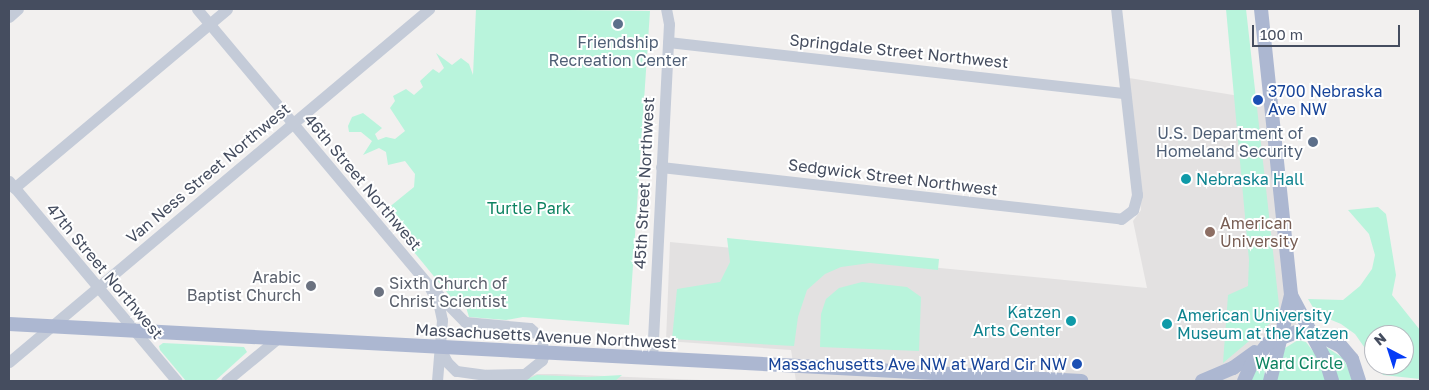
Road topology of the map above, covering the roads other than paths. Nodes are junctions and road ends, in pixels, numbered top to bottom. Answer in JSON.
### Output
{"nodes":[{"id":1,"x":18,"y":9,"type":"edge"},
{"id":2,"x":197,"y":9,"type":"edge"},
{"id":3,"x":227,"y":9,"type":"edge"},
{"id":4,"x":429,"y":9,"type":"edge"},
{"id":5,"x":666,"y":9,"type":"edge"},
{"id":6,"x":1116,"y":9,"type":"edge"},
{"id":7,"x":1261,"y":9,"type":"edge"},
{"id":8,"x":9,"y":17,"type":"edge"},
{"id":9,"x":210,"y":23,"type":"junction"},
{"id":10,"x":668,"y":42,"type":"junction"},
{"id":11,"x":1125,"y":92,"type":"junction"},
{"id":12,"x":293,"y":123,"type":"junction"},
{"id":13,"x":661,"y":167,"type":"junction"},
{"id":14,"x":12,"y":184,"type":"edge"},
{"id":15,"x":428,"y":284,"type":"junction"},
{"id":16,"x":98,"y":287,"type":"junction"},
{"id":17,"x":1291,"y":295,"type":"junction"},
{"id":18,"x":9,"y":324,"type":"edge"},
{"id":19,"x":51,"y":326,"type":"junction"},
{"id":20,"x":134,"y":331,"type":"junction"},
{"id":21,"x":1310,"y":333,"type":"junction"},
{"id":22,"x":1281,"y":336,"type":"junction"},
{"id":23,"x":276,"y":339,"type":"junction"},
{"id":24,"x":1268,"y":343,"type":"junction"},
{"id":25,"x":440,"y":348,"type":"junction"},
{"id":26,"x":545,"y":352,"type":"junction"},
{"id":27,"x":652,"y":359,"type":"junction"},
{"id":28,"x":1352,"y":359,"type":"junction"},
{"id":29,"x":9,"y":362,"type":"edge"},
{"id":30,"x":482,"y":378,"type":"edge"},
{"id":31,"x":506,"y":378,"type":"edge"},
{"id":32,"x":1040,"y":380,"type":"edge"},
{"id":33,"x":177,"y":381,"type":"edge"},
{"id":34,"x":226,"y":381,"type":"edge"},
{"id":35,"x":437,"y":381,"type":"edge"},
{"id":36,"x":1081,"y":381,"type":"edge"},
{"id":37,"x":1202,"y":381,"type":"edge"},
{"id":38,"x":1244,"y":381,"type":"edge"},
{"id":39,"x":1270,"y":381,"type":"edge"},
{"id":40,"x":1332,"y":381,"type":"edge"},
{"id":41,"x":1359,"y":381,"type":"edge"},
{"id":42,"x":1370,"y":381,"type":"edge"}],
"edges":[{"from":1,"to":8,"type":"street"},
{"from":2,"to":9,"type":"street","name":"46th Street Northwest"},
{"from":3,"to":9,"type":"street"},
{"from":4,"to":12,"type":"street","name":"Van Ness Street Northwest"},
{"from":5,"to":10,"type":"street","name":"45th Street Northwest"},
{"from":6,"to":11,"type":"street"},
{"from":7,"to":17,"type":"main road"},
{"from":9,"to":12,"type":"street","name":"46th Street Northwest"},
{"from":9,"to":14,"type":"street"},
{"from":10,"to":11,"type":"street","name":"Springdale Street Northwest"},
{"from":10,"to":13,"type":"street","name":"45th Street Northwest"},
{"from":11,"to":13,"type":"street","name":"Sedgwick Street Northwest"},
{"from":12,"to":15,"type":"street","name":"46th Street Northwest"},
{"from":12,"to":16,"type":"street","name":"Van Ness Street Northwest"},
{"from":13,"to":27,"type":"street","name":"45th Street Northwest"},
{"from":14,"to":16,"type":"street","name":"47th Street Northwest"},
{"from":15,"to":25,"type":"street"},
{"from":15,"to":26,"type":"street"},
{"from":16,"to":19,"type":"street","name":"Van Ness Street Northwest"},
{"from":16,"to":20,"type":"street","name":"47th Street Northwest"},
{"from":17,"to":21,"type":"main road"},
{"from":17,"to":22,"type":"main road"},
{"from":18,"to":19,"type":"main road","name":"Massachusetts Avenue Northwest"},
{"from":19,"to":20,"type":"main road","name":"Massachusetts Avenue Northwest"},
{"from":19,"to":29,"type":"street","name":"Van Ness Street Northwest"},
{"from":20,"to":23,"type":"main road","name":"Massachusetts Avenue Northwest"},
{"from":20,"to":33,"type":"street","name":"47th Street Northwest"},
{"from":21,"to":22,"type":"main road"},
{"from":21,"to":28,"type":"main road"},
{"from":21,"to":40,"type":"main road"},
{"from":22,"to":24,"type":"main road"},
{"from":22,"to":39,"type":"main road"},
{"from":23,"to":25,"type":"main road","name":"Massachusetts Avenue Northwest"},
{"from":23,"to":34,"type":"street"},
{"from":24,"to":37,"type":"main road"},
{"from":24,"to":38,"type":"main road"},
{"from":25,"to":26,"type":"main road","name":"Massachusetts Avenue Northwest"},
{"from":25,"to":30,"type":"street"},
{"from":25,"to":35,"type":"street"},
{"from":26,"to":27,"type":"main road","name":"Massachusetts Avenue Northwest"},
{"from":26,"to":31,"type":"street"},
{"from":27,"to":32,"type":"main road","name":"Massachusetts Avenue Northwest"},
{"from":28,"to":41,"type":"main road"},
{"from":28,"to":42,"type":"main road"},
{"from":30,"to":31,"type":"street"},
{"from":32,"to":36,"type":"main road","name":"Massachusetts Avenue Northwest"}]}
